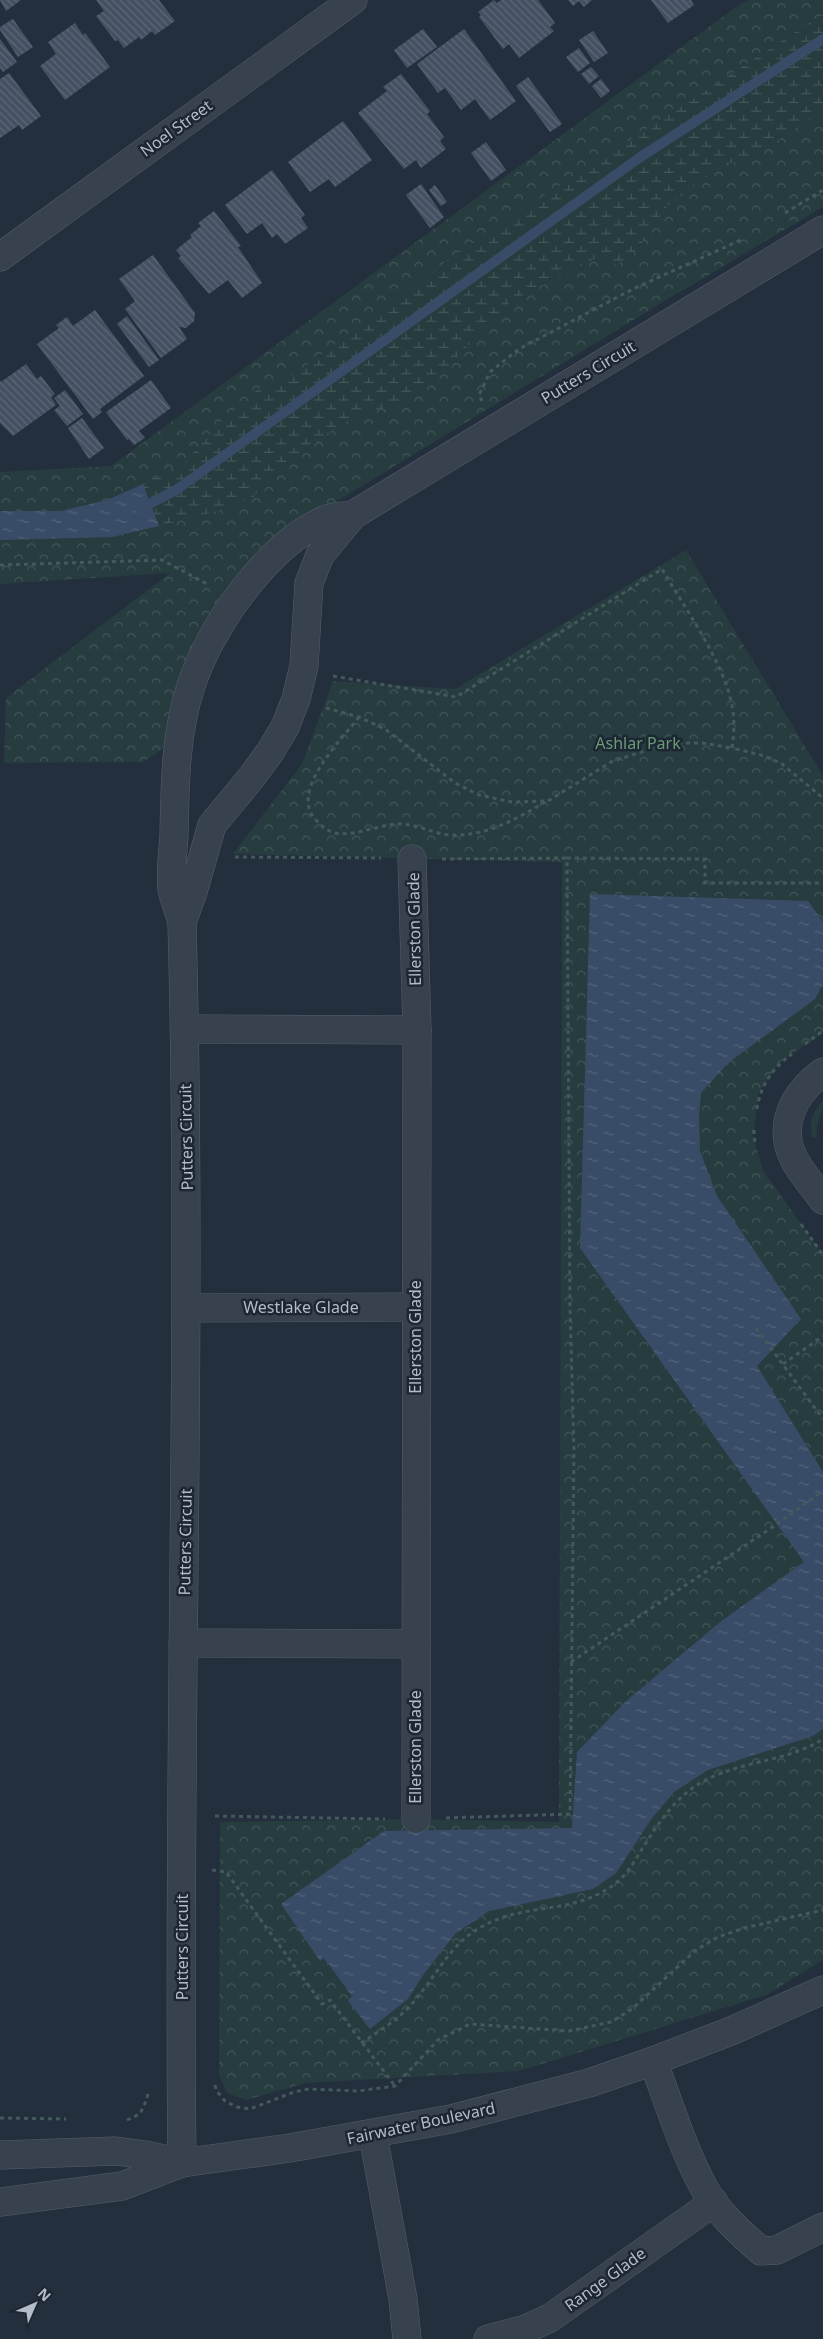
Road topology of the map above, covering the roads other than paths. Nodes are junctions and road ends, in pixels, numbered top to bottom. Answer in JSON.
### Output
{"nodes":[{"id":1,"x":353,"y":0,"type":"edge"},
{"id":2,"x":823,"y":230,"type":"edge"},
{"id":3,"x":0,"y":257,"type":"edge"},
{"id":4,"x":353,"y":515,"type":"junction"},
{"id":5,"x":412,"y":859,"type":"dead end"},
{"id":6,"x":182,"y":922,"type":"junction"},
{"id":7,"x":185,"y":1029,"type":"junction"},
{"id":8,"x":416,"y":1030,"type":"junction"},
{"id":9,"x":823,"y":1072,"type":"edge"},
{"id":10,"x":823,"y":1200,"type":"edge"},
{"id":11,"x":416,"y":1307,"type":"junction"},
{"id":12,"x":188,"y":1308,"type":"junction"},
{"id":13,"x":184,"y":1643,"type":"junction"},
{"id":14,"x":414,"y":1644,"type":"junction"},
{"id":15,"x":416,"y":1819,"type":"road end"},
{"id":16,"x":823,"y":1990,"type":"edge"},
{"id":17,"x":653,"y":2061,"type":"junction"},
{"id":18,"x":373,"y":2134,"type":"junction"},
{"id":19,"x":0,"y":2155,"type":"edge"},
{"id":20,"x":182,"y":2163,"type":"junction"},
{"id":21,"x":0,"y":2202,"type":"edge"},
{"id":22,"x":714,"y":2202,"type":"junction"},
{"id":23,"x":823,"y":2227,"type":"edge"},
{"id":24,"x":407,"y":2339,"type":"edge"},
{"id":25,"x":488,"y":2339,"type":"edge"}],
"edges":[{"from":1,"to":3,"type":"street","name":"Noel Street"},
{"from":2,"to":4,"type":"street","name":"Putters Circuit"},
{"from":4,"to":6,"type":"street","name":"Putters Circuit"},
{"from":4,"to":6,"type":"street","name":"Putters Circuit"},
{"from":5,"to":8,"type":"street","name":"Ellerston Glade"},
{"from":6,"to":7,"type":"street","name":"Putters Circuit"},
{"from":7,"to":8,"type":"street"},
{"from":7,"to":12,"type":"street","name":"Putters Circuit"},
{"from":8,"to":11,"type":"street","name":"Ellerston Glade"},
{"from":9,"to":10,"type":"street"},
{"from":11,"to":12,"type":"street","name":"Westlake Glade"},
{"from":11,"to":14,"type":"street","name":"Ellerston Glade"},
{"from":12,"to":13,"type":"street","name":"Putters Circuit"},
{"from":13,"to":14,"type":"street"},
{"from":13,"to":20,"type":"street","name":"Putters Circuit"},
{"from":14,"to":15,"type":"street","name":"Ellerston Glade"},
{"from":16,"to":17,"type":"street","name":"Fairwater Boulevard"},
{"from":17,"to":18,"type":"street","name":"Fairwater Boulevard"},
{"from":17,"to":22,"type":"street"},
{"from":18,"to":20,"type":"street","name":"Fairwater Boulevard"},
{"from":18,"to":24,"type":"street"},
{"from":19,"to":20,"type":"street","name":"Fairwater Boulevard"},
{"from":20,"to":21,"type":"street"},
{"from":22,"to":23,"type":"street"},
{"from":22,"to":25,"type":"street","name":"Range Glade"}]}
